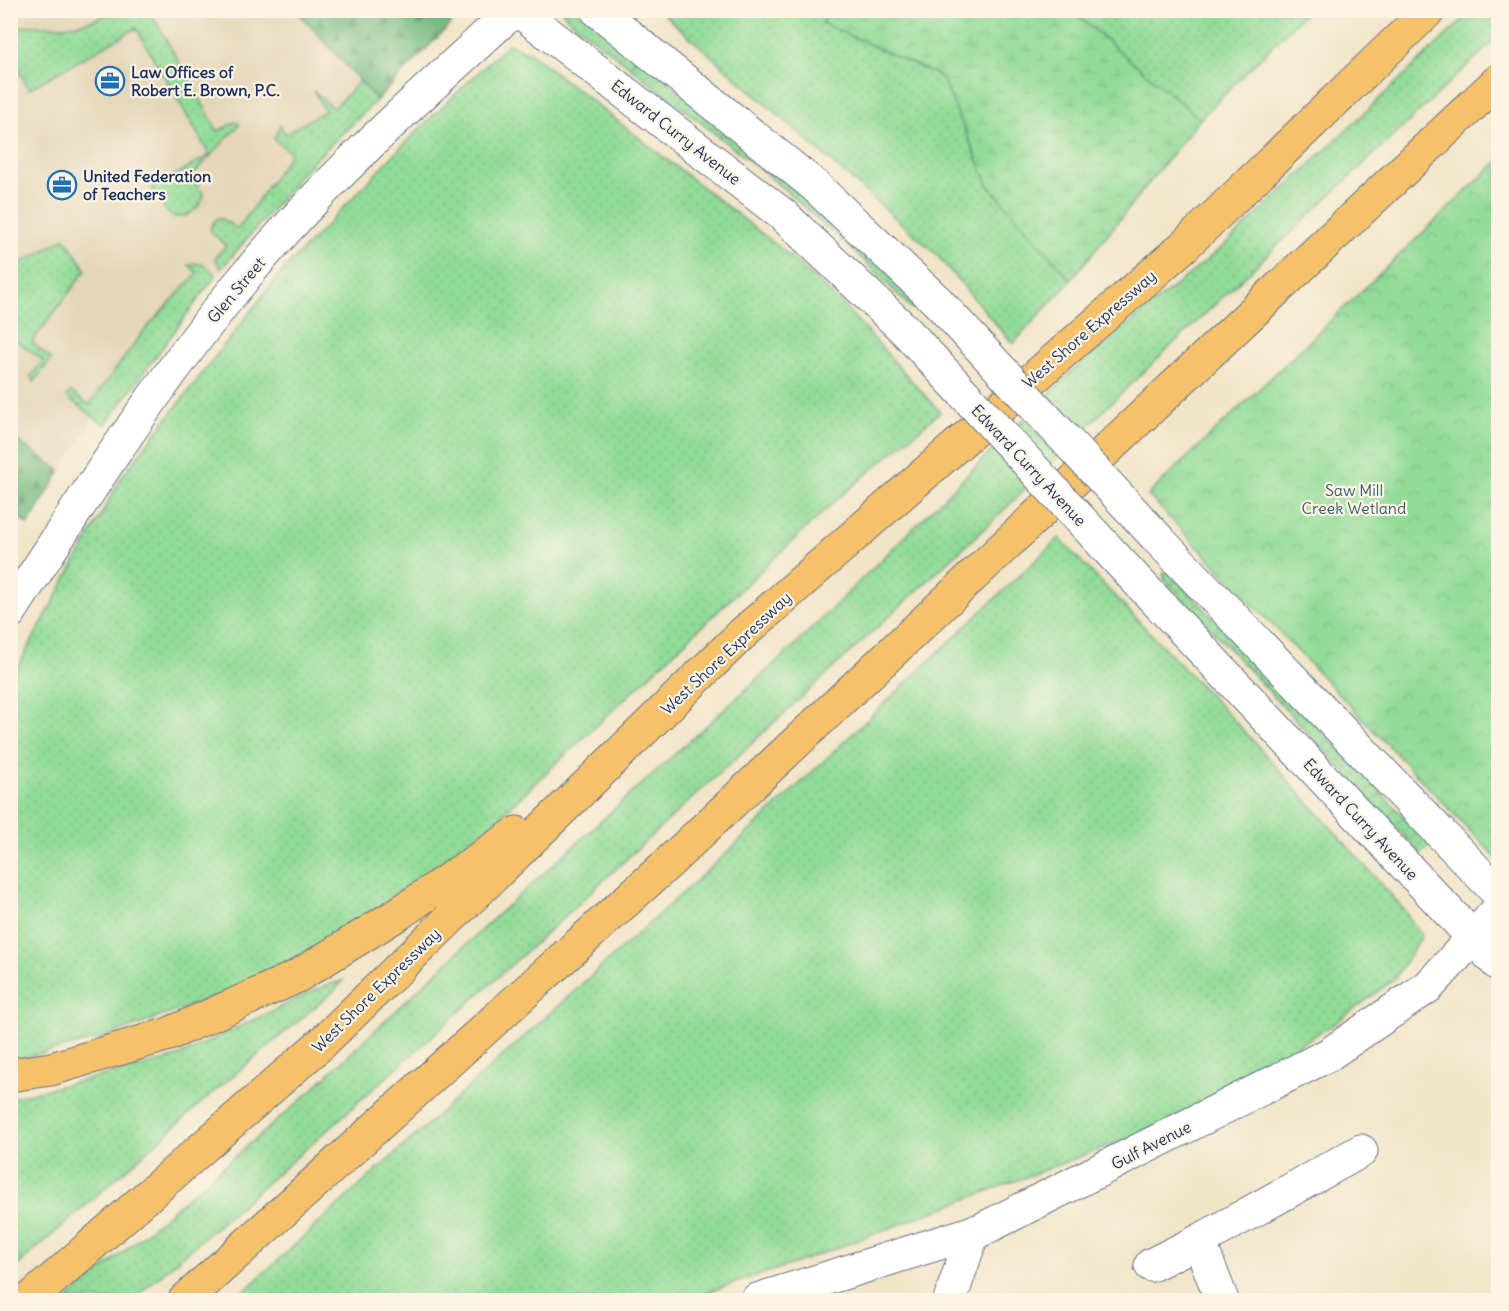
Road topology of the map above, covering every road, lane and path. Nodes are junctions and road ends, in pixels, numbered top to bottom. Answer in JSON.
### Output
{"nodes":[{"id":1,"x":516,"y":10,"type":"edge"},
{"id":2,"x":597,"y":10,"type":"edge"},
{"id":3,"x":1429,"y":10,"type":"edge"},
{"id":4,"x":1498,"y":81,"type":"edge"},
{"id":5,"x":10,"y":612,"type":"edge"},
{"id":6,"x":741,"y":635,"type":"junction"},
{"id":7,"x":1498,"y":893,"type":"edge"},
{"id":8,"x":1498,"y":910,"type":"edge"},
{"id":9,"x":1474,"y":938,"type":"junction"},
{"id":10,"x":1498,"y":964,"type":"edge"},
{"id":11,"x":10,"y":1075,"type":"edge"},
{"id":12,"x":1361,"y":1150,"type":"dead end"},
{"id":13,"x":973,"y":1232,"type":"junction"},
{"id":14,"x":1199,"y":1241,"type":"junction"},
{"id":15,"x":1151,"y":1265,"type":"dead end"},
{"id":16,"x":29,"y":1300,"type":"edge"},
{"id":17,"x":185,"y":1300,"type":"edge"},
{"id":18,"x":757,"y":1300,"type":"edge"},
{"id":19,"x":950,"y":1300,"type":"edge"},
{"id":20,"x":1222,"y":1300,"type":"edge"}],
"edges":[{"from":1,"to":5,"type":"street","name":"Glen Street"},
{"from":1,"to":9,"type":"street","name":"Edward Curry Avenue","bridge":true},
{"from":2,"to":7,"type":"street","bridge":true},
{"from":3,"to":6,"type":"highway","name":"West Shore Expressway"},
{"from":4,"to":17,"type":"highway"},
{"from":6,"to":11,"type":"highway"},
{"from":6,"to":16,"type":"highway","name":"West Shore Expressway"},
{"from":8,"to":9,"type":"street","name":"Gulf Avenue"},
{"from":9,"to":10,"type":"street","name":"Edward Curry Avenue"},
{"from":9,"to":13,"type":"street","name":"Gulf Avenue"},
{"from":12,"to":14,"type":"street"},
{"from":13,"to":18,"type":"street","name":"Gulf Avenue"},
{"from":13,"to":19,"type":"street"},
{"from":14,"to":15,"type":"street"},
{"from":14,"to":20,"type":"street"}]}
